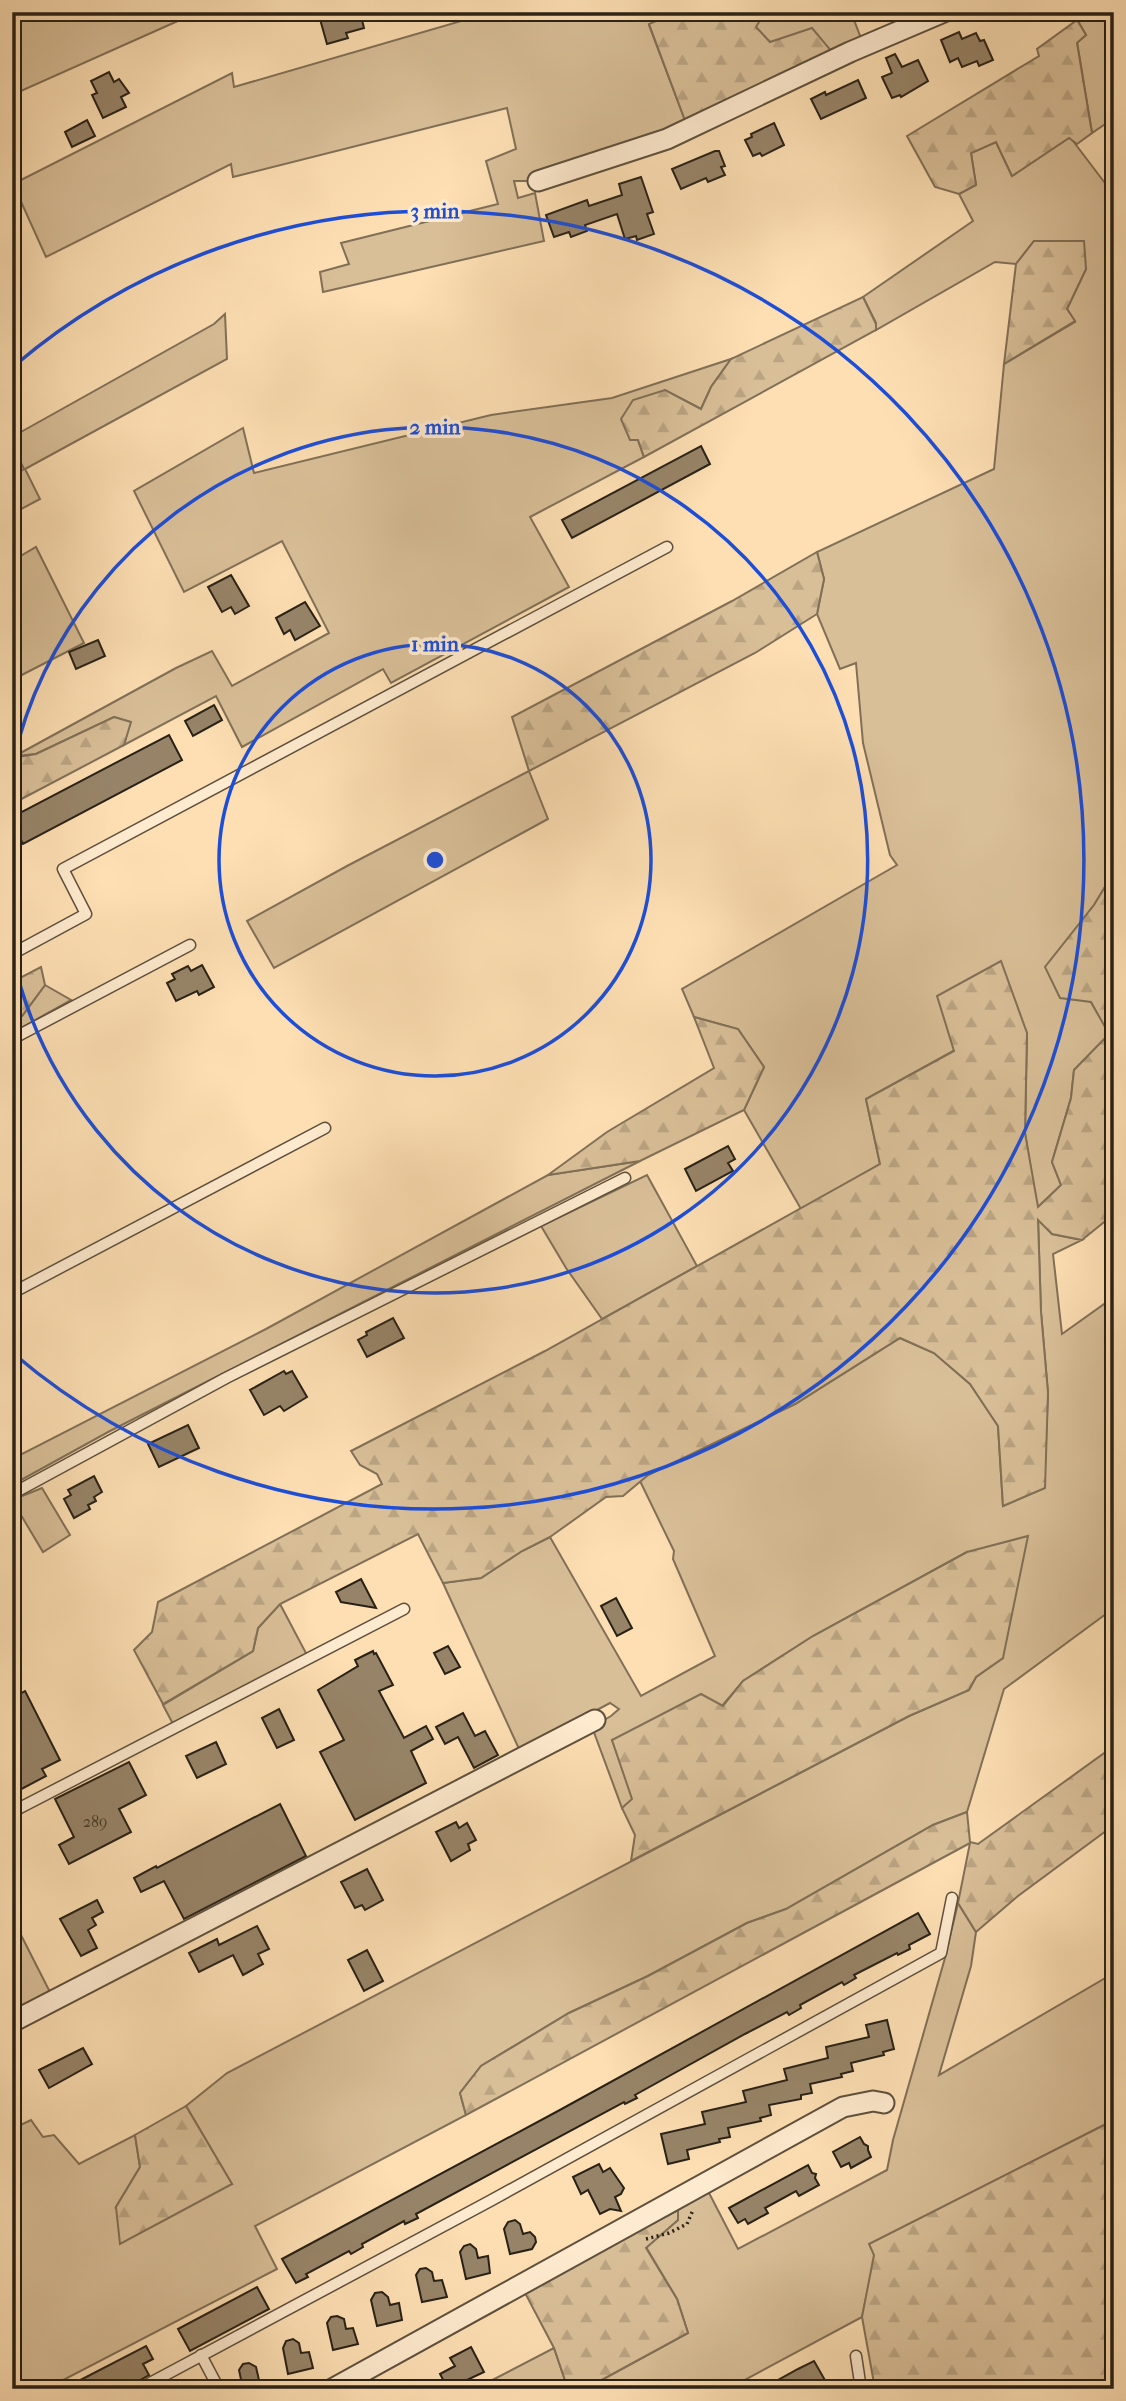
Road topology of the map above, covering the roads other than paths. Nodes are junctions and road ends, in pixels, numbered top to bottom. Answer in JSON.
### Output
{"nodes":[{"id":1,"x":944,"y":12,"type":"edge"},
{"id":2,"x":538,"y":181,"type":"dead end"},
{"id":3,"x":667,"y":547,"type":"dead end"},
{"id":4,"x":190,"y":945,"type":"dead end"},
{"id":5,"x":12,"y":954,"type":"edge"},
{"id":6,"x":12,"y":1039,"type":"edge"},
{"id":7,"x":324,"y":1128,"type":"dead end"},
{"id":8,"x":625,"y":1178,"type":"dead end"},
{"id":9,"x":12,"y":1293,"type":"edge"},
{"id":10,"x":12,"y":1494,"type":"edge"},
{"id":11,"x":404,"y":1609,"type":"dead end"},
{"id":12,"x":595,"y":1720,"type":"dead end"},
{"id":13,"x":12,"y":1812,"type":"edge"},
{"id":14,"x":952,"y":1898,"type":"dead end"},
{"id":15,"x":12,"y":2022,"type":"edge"},
{"id":16,"x":884,"y":2103,"type":"dead end"},
{"id":17,"x":201,"y":2356,"type":"junction"},
{"id":18,"x":856,"y":2356,"type":"dead end"},
{"id":19,"x":139,"y":2389,"type":"edge"},
{"id":20,"x":219,"y":2389,"type":"edge"},
{"id":21,"x":332,"y":2389,"type":"edge"},
{"id":22,"x":861,"y":2389,"type":"edge"}],
"edges":[{"from":1,"to":2,"type":"street"},
{"from":3,"to":5,"type":"lane"},
{"from":4,"to":6,"type":"lane"},
{"from":7,"to":9,"type":"lane"},
{"from":8,"to":10,"type":"lane"},
{"from":11,"to":13,"type":"lane"},
{"from":12,"to":15,"type":"street"},
{"from":14,"to":17,"type":"lane"},
{"from":16,"to":21,"type":"street"},
{"from":17,"to":19,"type":"lane"},
{"from":17,"to":20,"type":"lane"},
{"from":18,"to":22,"type":"lane"}]}
